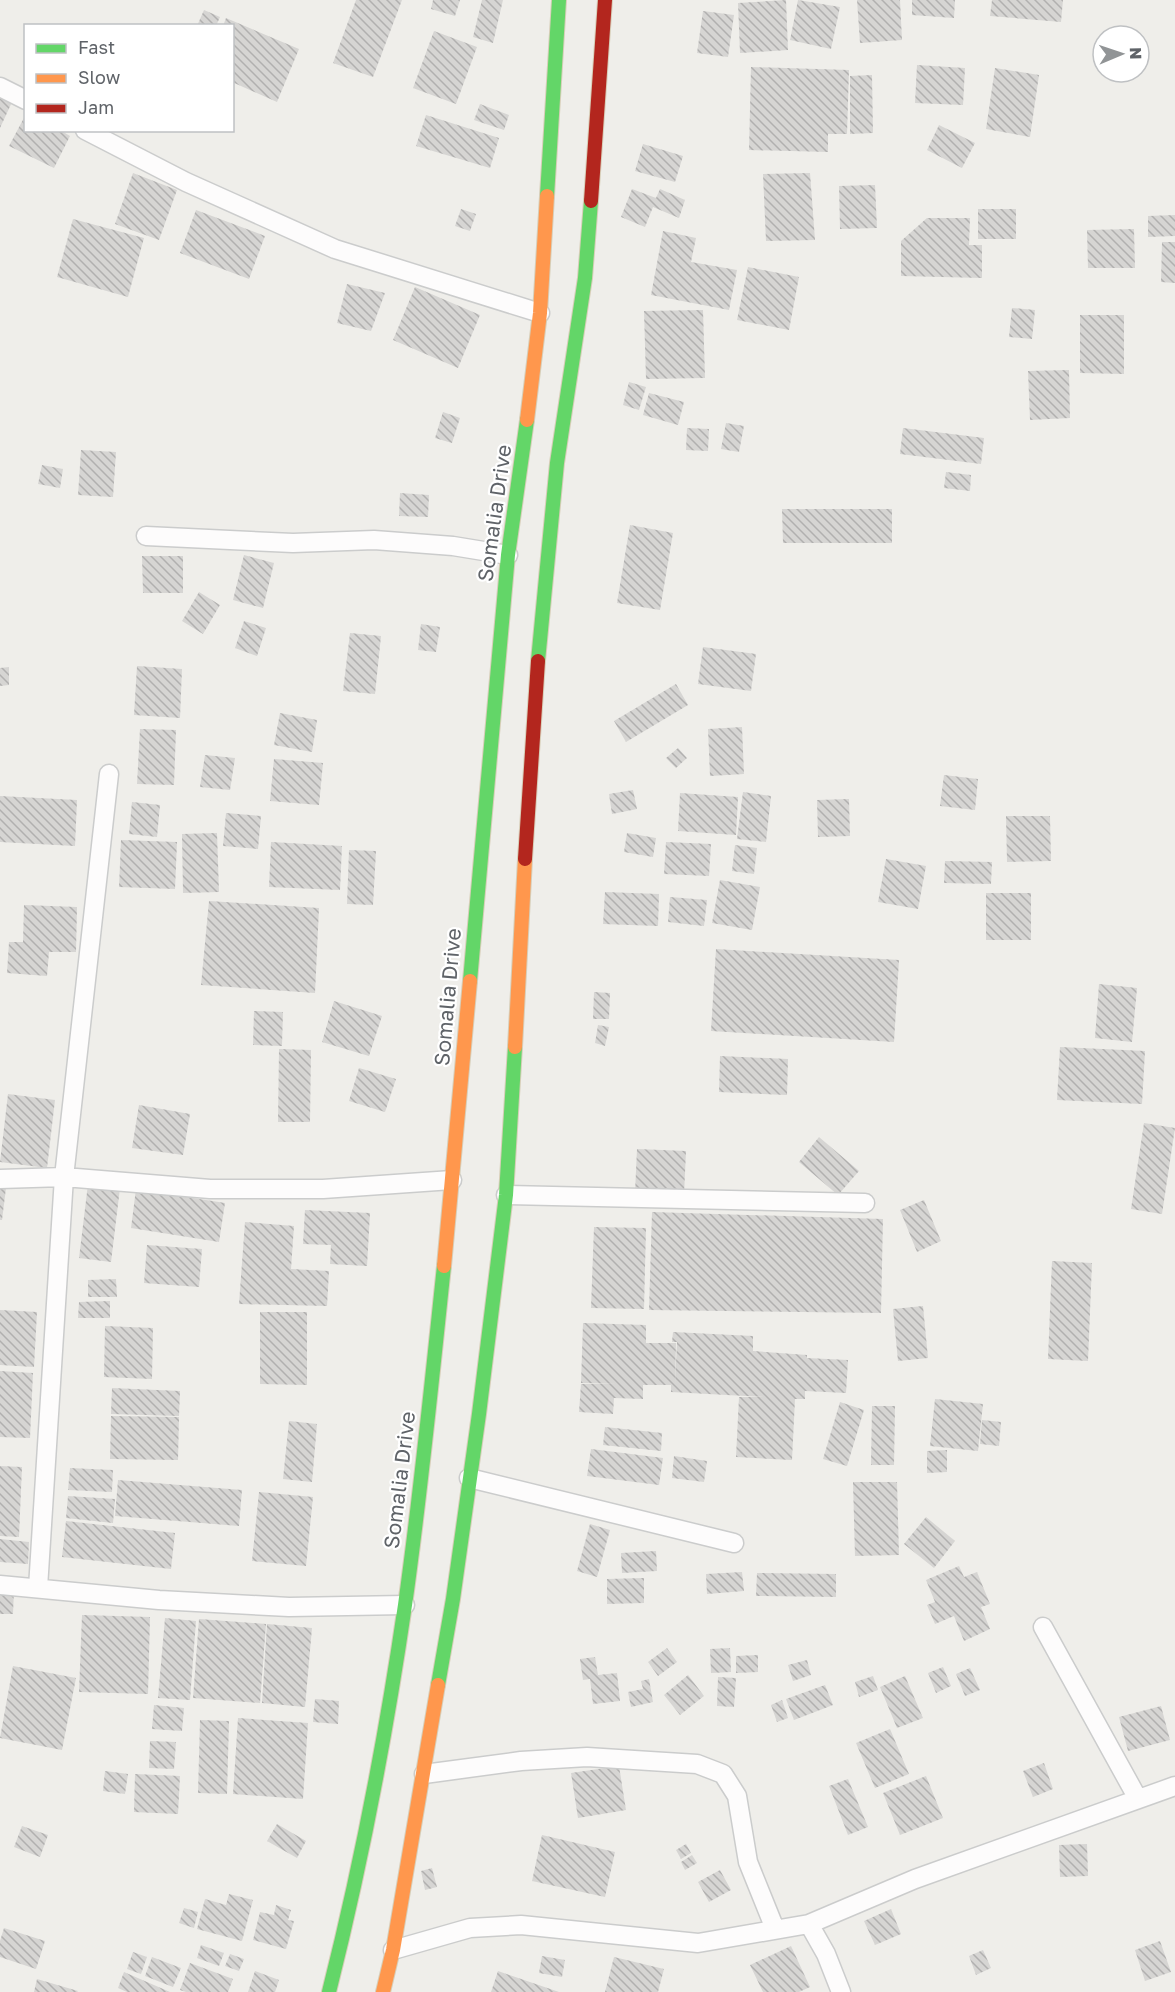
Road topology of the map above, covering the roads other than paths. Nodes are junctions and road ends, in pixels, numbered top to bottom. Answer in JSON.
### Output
{"nodes":[{"id":1,"x":559,"y":0,"type":"edge"},
{"id":2,"x":605,"y":0,"type":"edge"},
{"id":3,"x":0,"y":87,"type":"edge"},
{"id":4,"x":24,"y":99,"type":"edge"},
{"id":5,"x":89,"y":132,"type":"edge"},
{"id":6,"x":540,"y":314,"type":"junction"},
{"id":7,"x":146,"y":536,"type":"dead end"},
{"id":8,"x":508,"y":555,"type":"junction"},
{"id":9,"x":110,"y":774,"type":"dead end"},
{"id":10,"x":64,"y":1177,"type":"junction"},
{"id":11,"x":0,"y":1179,"type":"edge"},
{"id":12,"x":452,"y":1180,"type":"junction"},
{"id":13,"x":506,"y":1195,"type":"junction"},
{"id":14,"x":865,"y":1203,"type":"dead end"},
{"id":15,"x":469,"y":1478,"type":"junction"},
{"id":16,"x":734,"y":1543,"type":"dead end"},
{"id":17,"x":0,"y":1585,"type":"edge"},
{"id":18,"x":38,"y":1588,"type":"junction"},
{"id":19,"x":405,"y":1605,"type":"junction"},
{"id":20,"x":1044,"y":1627,"type":"dead end"},
{"id":21,"x":424,"y":1774,"type":"junction"},
{"id":22,"x":1175,"y":1786,"type":"edge"},
{"id":23,"x":1138,"y":1799,"type":"junction"},
{"id":24,"x":809,"y":1924,"type":"junction"},
{"id":25,"x":775,"y":1929,"type":"junction"},
{"id":26,"x":393,"y":1950,"type":"junction"},
{"id":27,"x":329,"y":1992,"type":"edge"},
{"id":28,"x":382,"y":1992,"type":"edge"},
{"id":29,"x":841,"y":1992,"type":"edge"}],
"edges":[{"from":1,"to":6,"type":"main road","name":"Somalia Drive"},
{"from":2,"to":13,"type":"main road"},
{"from":3,"to":4,"type":"street"},
{"from":5,"to":6,"type":"street"},
{"from":6,"to":8,"type":"main road","name":"Somalia Drive"},
{"from":7,"to":8,"type":"street"},
{"from":8,"to":12,"type":"main road","name":"Somalia Drive"},
{"from":9,"to":10,"type":"street"},
{"from":10,"to":11,"type":"street"},
{"from":10,"to":12,"type":"street"},
{"from":10,"to":18,"type":"street"},
{"from":12,"to":19,"type":"main road","name":"Somalia Drive"},
{"from":13,"to":14,"type":"street"},
{"from":13,"to":15,"type":"main road"},
{"from":15,"to":16,"type":"street"},
{"from":15,"to":21,"type":"main road"},
{"from":17,"to":18,"type":"street"},
{"from":18,"to":19,"type":"street"},
{"from":19,"to":27,"type":"main road","name":"Somalia Drive"},
{"from":20,"to":23,"type":"street"},
{"from":21,"to":25,"type":"street"},
{"from":21,"to":26,"type":"main road"},
{"from":22,"to":23,"type":"street"},
{"from":23,"to":24,"type":"street"},
{"from":24,"to":25,"type":"street"},
{"from":24,"to":29,"type":"street"},
{"from":25,"to":26,"type":"street"},
{"from":26,"to":28,"type":"main road"}]}
